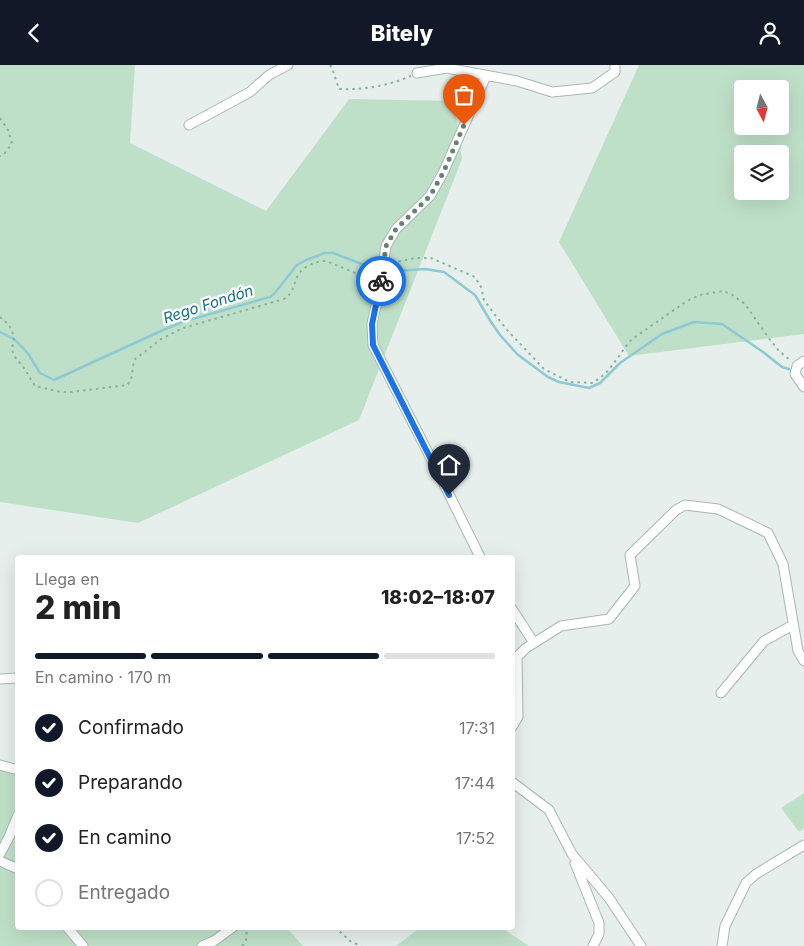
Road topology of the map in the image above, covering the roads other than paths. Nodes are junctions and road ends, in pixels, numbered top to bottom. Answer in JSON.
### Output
{"nodes":[{"id":1,"x":288,"y":65,"type":"edge"},
{"id":2,"x":615,"y":65,"type":"edge"},
{"id":3,"x":417,"y":73,"type":"road end"},
{"id":4,"x":486,"y":76,"type":"junction"},
{"id":5,"x":189,"y":125,"type":"dead end"},
{"id":6,"x":800,"y":364,"type":"edge"},
{"id":7,"x":804,"y":387,"type":"edge"},
{"id":8,"x":479,"y":555,"type":"edge"},
{"id":9,"x":515,"y":614,"type":"edge"},
{"id":10,"x":793,"y":625,"type":"junction"},
{"id":11,"x":534,"y":643,"type":"junction"},
{"id":12,"x":804,"y":661,"type":"edge"},
{"id":13,"x":15,"y":678,"type":"edge"},
{"id":14,"x":0,"y":679,"type":"edge"},
{"id":15,"x":721,"y":693,"type":"dead end"},
{"id":16,"x":515,"y":722,"type":"edge"},
{"id":17,"x":0,"y":765,"type":"edge"},
{"id":18,"x":15,"y":769,"type":"edge"},
{"id":19,"x":515,"y":784,"type":"edge"},
{"id":20,"x":15,"y":822,"type":"edge"},
{"id":21,"x":804,"y":845,"type":"edge"},
{"id":22,"x":0,"y":854,"type":"edge"},
{"id":23,"x":572,"y":854,"type":"junction"},
{"id":24,"x":0,"y":861,"type":"edge"},
{"id":25,"x":15,"y":868,"type":"edge"},
{"id":26,"x":70,"y":930,"type":"edge"},
{"id":27,"x":229,"y":930,"type":"edge"},
{"id":28,"x":83,"y":946,"type":"edge"},
{"id":29,"x":202,"y":946,"type":"edge"},
{"id":30,"x":593,"y":946,"type":"edge"},
{"id":31,"x":641,"y":946,"type":"edge"},
{"id":32,"x":722,"y":946,"type":"edge"}],
"edges":[{"from":1,"to":5,"type":"street"},
{"from":2,"to":4,"type":"street"},
{"from":3,"to":4,"type":"street"},
{"from":4,"to":8,"type":"street"},
{"from":6,"to":7,"type":"street"},
{"from":9,"to":11,"type":"street"},
{"from":10,"to":11,"type":"street"},
{"from":10,"to":12,"type":"street"},
{"from":10,"to":15,"type":"street"},
{"from":11,"to":16,"type":"street"},
{"from":13,"to":14,"type":"street"},
{"from":17,"to":18,"type":"street"},
{"from":19,"to":23,"type":"street"},
{"from":20,"to":22,"type":"street"},
{"from":21,"to":32,"type":"street"},
{"from":23,"to":30,"type":"street"},
{"from":23,"to":31,"type":"street"},
{"from":24,"to":25,"type":"street"},
{"from":26,"to":28,"type":"street"},
{"from":27,"to":29,"type":"street"}]}
